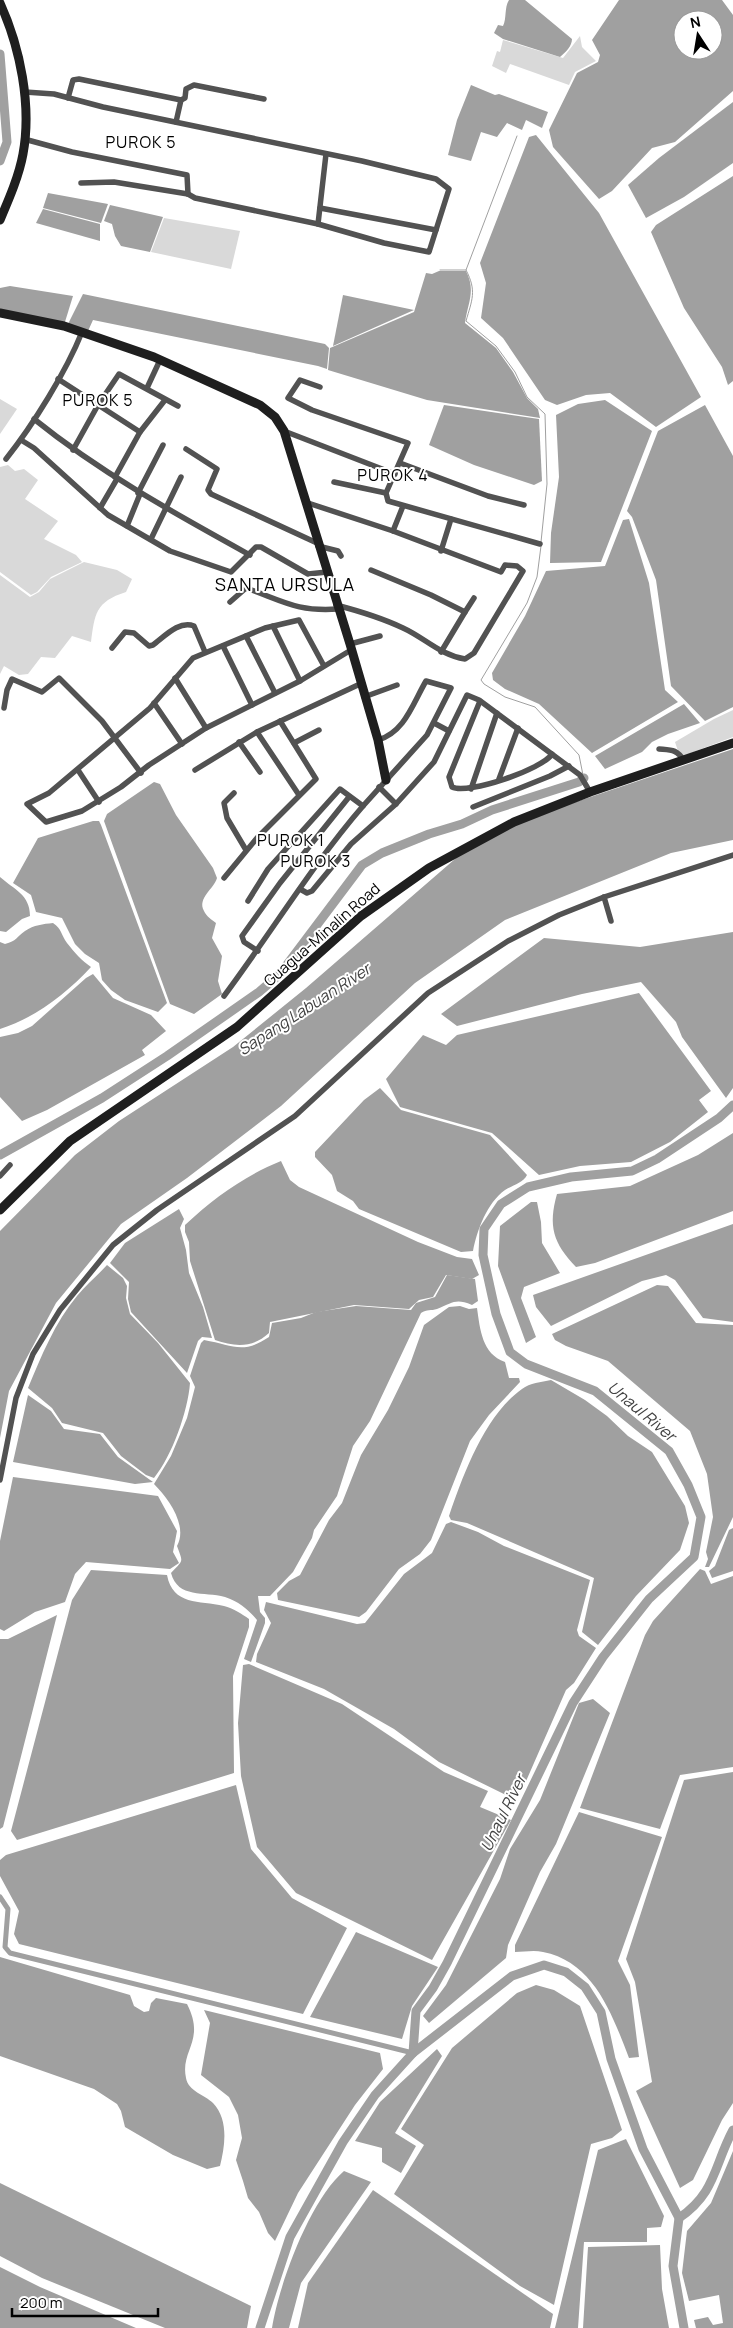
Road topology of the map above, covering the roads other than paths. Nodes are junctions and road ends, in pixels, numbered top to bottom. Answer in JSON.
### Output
{"nodes":[{"id":1,"x":0,"y":3,"type":"edge"},
{"id":2,"x":25,"y":92,"type":"junction"},
{"id":3,"x":68,"y":98,"type":"junction"},
{"id":4,"x":264,"y":98,"type":"dead end"},
{"id":5,"x":181,"y":100,"type":"junction"},
{"id":6,"x":176,"y":122,"type":"junction"},
{"id":7,"x":24,"y":138,"type":"junction"},
{"id":8,"x":326,"y":154,"type":"junction"},
{"id":9,"x":81,"y":183,"type":"dead end"},
{"id":10,"x":188,"y":194,"type":"junction"},
{"id":11,"x":320,"y":208,"type":"junction"},
{"id":12,"x":0,"y":220,"type":"edge"},
{"id":13,"x":318,"y":224,"type":"junction"},
{"id":14,"x":436,"y":230,"type":"junction"},
{"id":15,"x":0,"y":314,"type":"edge"},
{"id":16,"x":82,"y":332,"type":"junction"},
{"id":17,"x":160,"y":360,"type":"junction"},
{"id":18,"x":58,"y":378,"type":"junction"},
{"id":19,"x":320,"y":386,"type":"dead end"},
{"id":20,"x":147,"y":388,"type":"junction"},
{"id":21,"x":165,"y":400,"type":"junction"},
{"id":22,"x":98,"y":406,"type":"junction"},
{"id":23,"x":178,"y":406,"type":"dead end"},
{"id":24,"x":34,"y":419,"type":"junction"},
{"id":25,"x":284,"y":431,"type":"junction"},
{"id":26,"x":140,"y":432,"type":"junction"},
{"id":27,"x":21,"y":440,"type":"junction"},
{"id":28,"x":163,"y":445,"type":"dead end"},
{"id":29,"x":186,"y":448,"type":"dead end"},
{"id":30,"x":73,"y":450,"type":"junction"},
{"id":31,"x":6,"y":459,"type":"dead end"},
{"id":32,"x":400,"y":463,"type":"junction"},
{"id":33,"x":395,"y":474,"type":"junction"},
{"id":34,"x":180,"y":477,"type":"dead end"},
{"id":35,"x":116,"y":478,"type":"junction"},
{"id":36,"x":334,"y":482,"type":"dead end"},
{"id":37,"x":139,"y":493,"type":"junction"},
{"id":38,"x":386,"y":493,"type":"junction"},
{"id":39,"x":305,"y":502,"type":"junction"},
{"id":40,"x":403,"y":506,"type":"junction"},
{"id":41,"x":524,"y":506,"type":"dead end"},
{"id":42,"x":100,"y":508,"type":"junction"},
{"id":43,"x":168,"y":508,"type":"junction"},
{"id":44,"x":451,"y":519,"type":"junction"},
{"id":45,"x":126,"y":526,"type":"junction"},
{"id":46,"x":393,"y":531,"type":"junction"},
{"id":47,"x":151,"y":539,"type":"junction"},
{"id":48,"x":318,"y":544,"type":"junction"},
{"id":49,"x":540,"y":544,"type":"dead end"},
{"id":50,"x":441,"y":551,"type":"junction"},
{"id":51,"x":250,"y":555,"type":"junction"},
{"id":52,"x":341,"y":556,"type":"dead end"},
{"id":53,"x":371,"y":570,"type":"dead end"},
{"id":54,"x":327,"y":572,"type":"junction"},
{"id":55,"x":474,"y":598,"type":"dead end"},
{"id":56,"x":230,"y":602,"type":"dead end"},
{"id":57,"x":337,"y":607,"type":"junction"},
{"id":58,"x":465,"y":612,"type":"junction"},
{"id":59,"x":273,"y":626,"type":"junction"},
{"id":60,"x":246,"y":636,"type":"junction"},
{"id":61,"x":380,"y":636,"type":"dead end"},
{"id":62,"x":223,"y":646,"type":"junction"},
{"id":63,"x":350,"y":647,"type":"junction"},
{"id":64,"x":112,"y":648,"type":"dead end"},
{"id":65,"x":205,"y":652,"type":"junction"},
{"id":66,"x":441,"y":652,"type":"junction"},
{"id":67,"x":324,"y":666,"type":"junction"},
{"id":68,"x":175,"y":678,"type":"junction"},
{"id":69,"x":300,"y":681,"type":"junction"},
{"id":70,"x":360,"y":684,"type":"junction"},
{"id":71,"x":397,"y":685,"type":"dead end"},
{"id":72,"x":275,"y":693,"type":"junction"},
{"id":73,"x":364,"y":697,"type":"junction"},
{"id":74,"x":480,"y":701,"type":"junction"},
{"id":75,"x":154,"y":703,"type":"junction"},
{"id":76,"x":252,"y":705,"type":"junction"},
{"id":77,"x":4,"y":708,"type":"dead end"},
{"id":78,"x":497,"y":713,"type":"junction"},
{"id":79,"x":280,"y":721,"type":"junction"},
{"id":80,"x":434,"y":723,"type":"junction"},
{"id":81,"x":206,"y":728,"type":"junction"},
{"id":82,"x":518,"y":728,"type":"junction"},
{"id":83,"x":318,"y":730,"type":"dead end"},
{"id":84,"x":449,"y":731,"type":"junction"},
{"id":85,"x":257,"y":732,"type":"junction"},
{"id":86,"x":114,"y":738,"type":"junction"},
{"id":87,"x":378,"y":740,"type":"junction"},
{"id":88,"x":239,"y":742,"type":"junction"},
{"id":89,"x":294,"y":743,"type":"junction"},
{"id":90,"x":733,"y":743,"type":"edge"},
{"id":91,"x":182,"y":744,"type":"junction"},
{"id":92,"x":658,"y":749,"type":"dead end"},
{"id":93,"x":552,"y":754,"type":"junction"},
{"id":94,"x":684,"y":761,"type":"junction"},
{"id":95,"x":569,"y":766,"type":"junction"},
{"id":96,"x":78,"y":770,"type":"junction"},
{"id":97,"x":195,"y":770,"type":"dead end"},
{"id":98,"x":260,"y":772,"type":"dead end"},
{"id":99,"x":141,"y":773,"type":"junction"},
{"id":100,"x":499,"y":779,"type":"junction"},
{"id":101,"x":386,"y":780,"type":"junction"},
{"id":102,"x":379,"y":787,"type":"junction"},
{"id":103,"x":471,"y":789,"type":"junction"},
{"id":104,"x":590,"y":792,"type":"junction"},
{"id":105,"x":234,"y":793,"type":"dead end"},
{"id":106,"x":298,"y":795,"type":"junction"},
{"id":107,"x":349,"y":797,"type":"junction"},
{"id":108,"x":99,"y":802,"type":"junction"},
{"id":109,"x":396,"y":804,"type":"junction"},
{"id":110,"x":363,"y":806,"type":"junction"},
{"id":111,"x":473,"y":807,"type":"dead end"},
{"id":112,"x":246,"y":850,"type":"junction"},
{"id":113,"x":733,"y":855,"type":"edge"},
{"id":114,"x":224,"y":878,"type":"dead end"},
{"id":115,"x":300,"y":890,"type":"junction"},
{"id":116,"x":604,"y":897,"type":"junction"},
{"id":117,"x":248,"y":901,"type":"dead end"},
{"id":118,"x":611,"y":922,"type":"dead end"},
{"id":119,"x":258,"y":951,"type":"junction"},
{"id":120,"x":224,"y":996,"type":"dead end"},
{"id":121,"x":10,"y":1165,"type":"dead end"},
{"id":122,"x":0,"y":1176,"type":"edge"},
{"id":123,"x":1,"y":1206,"type":"edge"},
{"id":124,"x":0,"y":1480,"type":"edge"}],
"edges":[{"from":1,"to":2,"type":"street"},
{"from":2,"to":3,"type":"street"},
{"from":2,"to":7,"type":"street"},
{"from":3,"to":5,"type":"street"},
{"from":3,"to":6,"type":"street"},
{"from":4,"to":5,"type":"street"},
{"from":5,"to":6,"type":"street"},
{"from":6,"to":8,"type":"street"},
{"from":7,"to":10,"type":"street"},
{"from":7,"to":12,"type":"street"},
{"from":8,"to":11,"type":"street"},
{"from":8,"to":14,"type":"street"},
{"from":9,"to":10,"type":"street"},
{"from":10,"to":13,"type":"street"},
{"from":11,"to":13,"type":"street"},
{"from":11,"to":14,"type":"street"},
{"from":13,"to":14,"type":"street"},
{"from":15,"to":16,"type":"street"},
{"from":16,"to":17,"type":"street"},
{"from":16,"to":18,"type":"street"},
{"from":17,"to":20,"type":"street"},
{"from":17,"to":25,"type":"street"},
{"from":18,"to":22,"type":"street"},
{"from":18,"to":24,"type":"street"},
{"from":19,"to":32,"type":"street"},
{"from":20,"to":21,"type":"street"},
{"from":20,"to":22,"type":"street"},
{"from":21,"to":23,"type":"street"},
{"from":21,"to":26,"type":"street"},
{"from":22,"to":26,"type":"street"},
{"from":22,"to":30,"type":"street"},
{"from":24,"to":27,"type":"street"},
{"from":24,"to":30,"type":"street"},
{"from":25,"to":33,"type":"street"},
{"from":25,"to":39,"type":"street"},
{"from":26,"to":35,"type":"street"},
{"from":27,"to":31,"type":"street"},
{"from":27,"to":42,"type":"street"},
{"from":28,"to":37,"type":"street"},
{"from":29,"to":48,"type":"street"},
{"from":30,"to":35,"type":"street"},
{"from":32,"to":33,"type":"street"},
{"from":32,"to":41,"type":"street"},
{"from":33,"to":38,"type":"street"},
{"from":34,"to":43,"type":"street"},
{"from":35,"to":37,"type":"street"},
{"from":35,"to":42,"type":"street"},
{"from":36,"to":38,"type":"street"},
{"from":37,"to":43,"type":"street"},
{"from":37,"to":45,"type":"street"},
{"from":38,"to":40,"type":"street"},
{"from":39,"to":46,"type":"street"},
{"from":39,"to":48,"type":"street"},
{"from":40,"to":44,"type":"street"},
{"from":40,"to":46,"type":"street"},
{"from":42,"to":45,"type":"street"},
{"from":43,"to":47,"type":"street"},
{"from":43,"to":51,"type":"street"},
{"from":44,"to":49,"type":"street"},
{"from":44,"to":50,"type":"street"},
{"from":45,"to":47,"type":"street"},
{"from":46,"to":50,"type":"street"},
{"from":47,"to":51,"type":"street"},
{"from":48,"to":52,"type":"street"},
{"from":48,"to":54,"type":"street"},
{"from":50,"to":66,"type":"street"},
{"from":51,"to":54,"type":"street"},
{"from":53,"to":58,"type":"street"},
{"from":54,"to":57,"type":"street"},
{"from":55,"to":58,"type":"street"},
{"from":56,"to":57,"type":"street"},
{"from":57,"to":63,"type":"street"},
{"from":57,"to":66,"type":"street"},
{"from":58,"to":66,"type":"street"},
{"from":59,"to":60,"type":"street"},
{"from":59,"to":67,"type":"street"},
{"from":59,"to":69,"type":"street"},
{"from":60,"to":62,"type":"street"},
{"from":60,"to":72,"type":"street"},
{"from":61,"to":63,"type":"street"},
{"from":62,"to":65,"type":"street"},
{"from":62,"to":76,"type":"street"},
{"from":63,"to":67,"type":"street"},
{"from":63,"to":70,"type":"street"},
{"from":64,"to":65,"type":"street"},
{"from":65,"to":68,"type":"street"},
{"from":67,"to":69,"type":"street"},
{"from":68,"to":75,"type":"street"},
{"from":68,"to":81,"type":"street"},
{"from":69,"to":72,"type":"street"},
{"from":70,"to":73,"type":"street"},
{"from":70,"to":79,"type":"street"},
{"from":71,"to":73,"type":"street"},
{"from":72,"to":76,"type":"street"},
{"from":73,"to":87,"type":"street"},
{"from":74,"to":78,"type":"street"},
{"from":74,"to":84,"type":"street"},
{"from":74,"to":103,"type":"street"},
{"from":75,"to":86,"type":"street"},
{"from":75,"to":91,"type":"street"},
{"from":76,"to":81,"type":"street"},
{"from":77,"to":86,"type":"street"},
{"from":78,"to":82,"type":"street"},
{"from":78,"to":103,"type":"street"},
{"from":79,"to":85,"type":"street"},
{"from":79,"to":89,"type":"street"},
{"from":80,"to":84,"type":"street"},
{"from":80,"to":87,"type":"street"},
{"from":80,"to":101,"type":"street"},
{"from":81,"to":91,"type":"street"},
{"from":82,"to":93,"type":"street"},
{"from":82,"to":100,"type":"street"},
{"from":83,"to":89,"type":"street"},
{"from":84,"to":109,"type":"street"},
{"from":85,"to":88,"type":"street"},
{"from":85,"to":106,"type":"street"},
{"from":86,"to":96,"type":"street"},
{"from":86,"to":99,"type":"street"},
{"from":87,"to":101,"type":"street"},
{"from":88,"to":97,"type":"street"},
{"from":88,"to":98,"type":"street"},
{"from":89,"to":106,"type":"street"},
{"from":90,"to":94,"type":"street","name":"Guagua-Minalin Road"},
{"from":91,"to":99,"type":"street"},
{"from":92,"to":94,"type":"street"},
{"from":93,"to":95,"type":"street"},
{"from":93,"to":100,"type":"street"},
{"from":94,"to":104,"type":"street","name":"Guagua-Minalin Road"},
{"from":95,"to":104,"type":"street"},
{"from":95,"to":111,"type":"street"},
{"from":96,"to":108,"type":"street"},
{"from":96,"to":108,"type":"street"},
{"from":99,"to":108,"type":"street"},
{"from":100,"to":103,"type":"street"},
{"from":101,"to":102,"type":"street"},
{"from":102,"to":109,"type":"street"},
{"from":102,"to":110,"type":"street"},
{"from":104,"to":123,"type":"street","name":"Guagua-Minalin Road"},
{"from":105,"to":112,"type":"street"},
{"from":106,"to":112,"type":"street"},
{"from":107,"to":110,"type":"street"},
{"from":107,"to":117,"type":"street"},
{"from":107,"to":119,"type":"street"},
{"from":109,"to":115,"type":"street"},
{"from":110,"to":115,"type":"street"},
{"from":112,"to":114,"type":"street"},
{"from":113,"to":116,"type":"street"},
{"from":115,"to":119,"type":"street"},
{"from":116,"to":118,"type":"street"},
{"from":116,"to":124,"type":"street"},
{"from":119,"to":120,"type":"street"},
{"from":121,"to":122,"type":"street"}]}
